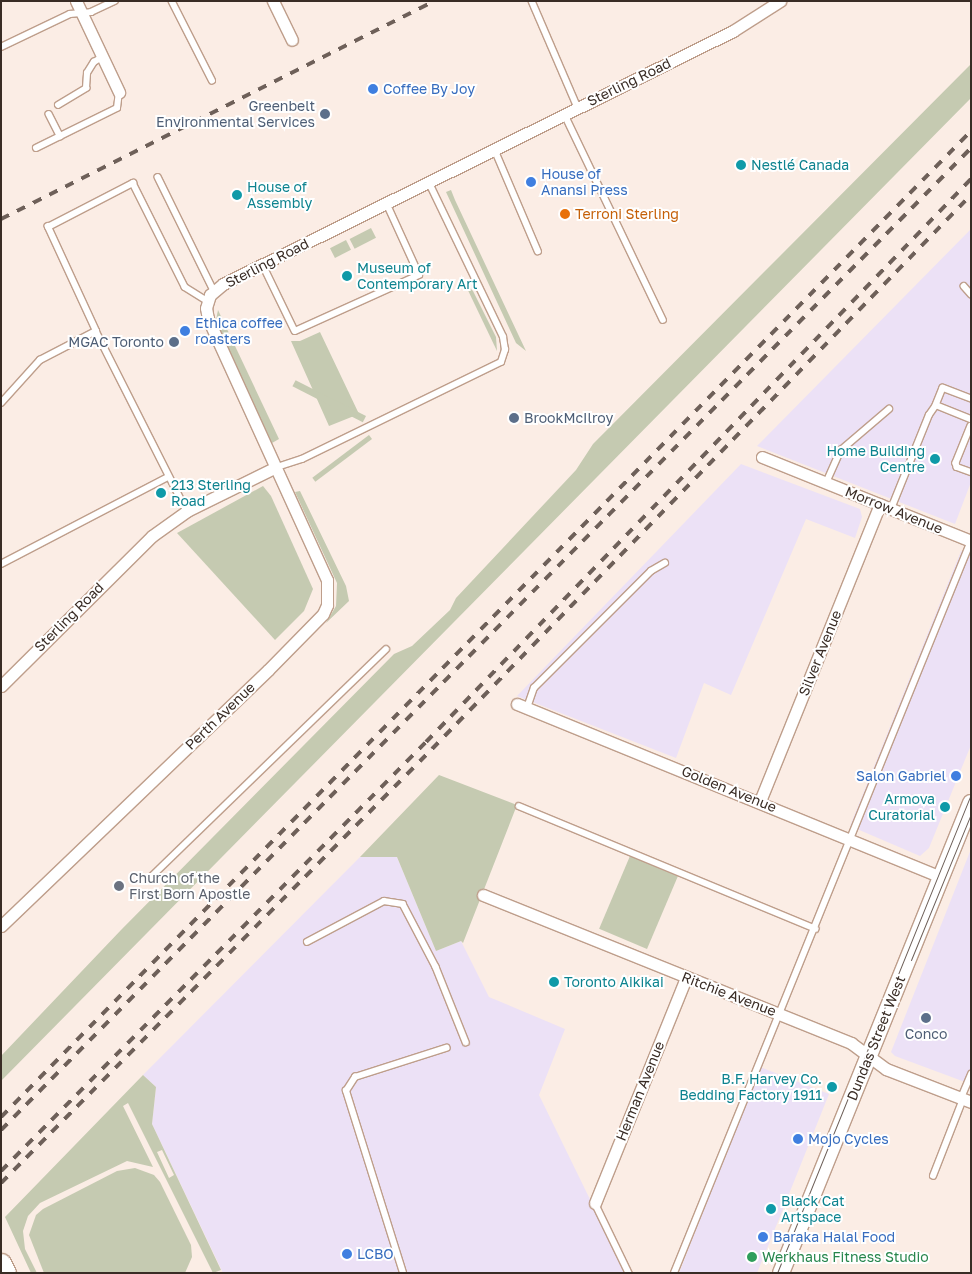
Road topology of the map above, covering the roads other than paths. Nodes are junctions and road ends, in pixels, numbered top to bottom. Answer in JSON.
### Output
{"nodes":[{"id":1,"x":76,"y":1,"type":"edge"},
{"id":2,"x":114,"y":1,"type":"edge"},
{"id":3,"x":172,"y":1,"type":"edge"},
{"id":4,"x":273,"y":1,"type":"edge"},
{"id":5,"x":532,"y":1,"type":"edge"},
{"id":6,"x":780,"y":1,"type":"edge"},
{"id":7,"x":82,"y":13,"type":"junction"},
{"id":8,"x":292,"y":40,"type":"dead end"},
{"id":9,"x":1,"y":48,"type":"edge"},
{"id":10,"x":103,"y":57,"type":"junction"},
{"id":11,"x":212,"y":80,"type":"dead end"},
{"id":12,"x":119,"y":92,"type":"joint"},
{"id":13,"x":58,"y":105,"type":"dead end"},
{"id":14,"x":578,"y":108,"type":"junction"},
{"id":15,"x":49,"y":114,"type":"dead end"},
{"id":16,"x":565,"y":115,"type":"junction"},
{"id":17,"x":60,"y":136,"type":"junction"},
{"id":18,"x":36,"y":148,"type":"dead end"},
{"id":19,"x":495,"y":150,"type":"junction"},
{"id":20,"x":158,"y":177,"type":"dead end"},
{"id":21,"x":429,"y":183,"type":"junction"},
{"id":22,"x":386,"y":203,"type":"junction"},
{"id":23,"x":538,"y":251,"type":"dead end"},
{"id":24,"x":263,"y":265,"type":"junction"},
{"id":25,"x":964,"y":286,"type":"dead end"},
{"id":26,"x":971,"y":294,"type":"edge"},
{"id":27,"x":210,"y":296,"type":"junction"},
{"id":28,"x":663,"y":320,"type":"dead end"},
{"id":29,"x":96,"y":331,"type":"junction"},
{"id":30,"x":971,"y":399,"type":"edge"},
{"id":31,"x":1,"y":403,"type":"edge"},
{"id":32,"x":936,"y":405,"type":"junction"},
{"id":33,"x":889,"y":409,"type":"dead end"},
{"id":34,"x":971,"y":419,"type":"edge"},
{"id":35,"x":971,"y":426,"type":"edge"},
{"id":36,"x":762,"y":457,"type":"dead end"},
{"id":37,"x":274,"y":468,"type":"junction"},
{"id":38,"x":971,"y":472,"type":"edge"},
{"id":39,"x":168,"y":477,"type":"junction"},
{"id":40,"x":826,"y":483,"type":"junction"},
{"id":41,"x":880,"y":504,"type":"junction"},
{"id":42,"x":892,"y":509,"type":"junction"},
{"id":43,"x":187,"y":511,"type":"junction"},
{"id":44,"x":971,"y":542,"type":"edge"},
{"id":45,"x":664,"y":563,"type":"dead end"},
{"id":46,"x":1,"y":564,"type":"edge"},
{"id":47,"x":386,"y":648,"type":"dead end"},
{"id":48,"x":1,"y":686,"type":"edge"},
{"id":49,"x":522,"y":706,"type":"joint"},
{"id":50,"x":760,"y":801,"type":"junction"},
{"id":51,"x":971,"y":803,"type":"edge"},
{"id":52,"x":519,"y":806,"type":"dead end"},
{"id":53,"x":850,"y":839,"type":"junction"},
{"id":54,"x":151,"y":877,"type":"dead end"},
{"id":55,"x":940,"y":877,"type":"junction"},
{"id":56,"x":483,"y":894,"type":"dead end"},
{"id":57,"x":1,"y":926,"type":"edge"},
{"id":58,"x":816,"y":929,"type":"junction"},
{"id":59,"x":307,"y":942,"type":"dead end"},
{"id":60,"x":686,"y":978,"type":"junction"},
{"id":61,"x":778,"y":1013,"type":"junction"},
{"id":62,"x":466,"y":1042,"type":"dead end"},
{"id":63,"x":446,"y":1048,"type":"dead end"},
{"id":64,"x":869,"y":1056,"type":"junction"},
{"id":65,"x":971,"y":1074,"type":"edge"},
{"id":66,"x":965,"y":1100,"type":"edge"},
{"id":67,"x":933,"y":1176,"type":"dead end"},
{"id":68,"x":595,"y":1203,"type":"joint"},
{"id":69,"x":1,"y":1263,"type":"edge"},
{"id":70,"x":6,"y":1273,"type":"edge"},
{"id":71,"x":403,"y":1273,"type":"edge"},
{"id":72,"x":629,"y":1273,"type":"edge"},
{"id":73,"x":674,"y":1273,"type":"edge"},
{"id":74,"x":781,"y":1273,"type":"edge"}],
"edges":[{"from":1,"to":7,"type":"street"},
{"from":2,"to":7,"type":"lane"},
{"from":3,"to":11,"type":"lane"},
{"from":4,"to":8,"type":"street"},
{"from":5,"to":14,"type":"lane"},
{"from":6,"to":14,"type":"street","name":"Sterling Road"},
{"from":7,"to":9,"type":"lane"},
{"from":7,"to":10,"type":"street"},
{"from":10,"to":12,"type":"street"},
{"from":10,"to":13,"type":"lane"},
{"from":12,"to":17,"type":"lane"},
{"from":14,"to":16,"type":"street","name":"Sterling Road"},
{"from":15,"to":17,"type":"lane"},
{"from":16,"to":19,"type":"street","name":"Sterling Road"},
{"from":16,"to":28,"type":"lane"},
{"from":17,"to":18,"type":"lane"},
{"from":19,"to":21,"type":"street","name":"Sterling Road"},
{"from":19,"to":23,"type":"lane"},
{"from":20,"to":27,"type":"lane"},
{"from":21,"to":22,"type":"street","name":"Sterling Road"},
{"from":21,"to":37,"type":"lane"},
{"from":22,"to":24,"type":"street","name":"Sterling Road"},
{"from":22,"to":24,"type":"lane"},
{"from":24,"to":27,"type":"street","name":"Sterling Road"},
{"from":25,"to":26,"type":"lane"},
{"from":27,"to":29,"type":"lane"},
{"from":27,"to":37,"type":"street"},
{"from":29,"to":31,"type":"lane"},
{"from":29,"to":39,"type":"lane"},
{"from":30,"to":32,"type":"lane"},
{"from":32,"to":34,"type":"lane"},
{"from":32,"to":42,"type":"lane"},
{"from":33,"to":40,"type":"lane"},
{"from":35,"to":38,"type":"lane"},
{"from":36,"to":40,"type":"street","name":"Morrow Avenue"},
{"from":37,"to":43,"type":"street","name":"Sterling Road"},
{"from":37,"to":57,"type":"street","name":"Perth Avenue"},
{"from":39,"to":43,"type":"lane"},
{"from":39,"to":46,"type":"lane"},
{"from":40,"to":41,"type":"street","name":"Morrow Avenue"},
{"from":41,"to":42,"type":"street","name":"Morrow Avenue"},
{"from":41,"to":50,"type":"street","name":"Silver Avenue"},
{"from":42,"to":44,"type":"street","name":"Morrow Avenue"},
{"from":43,"to":48,"type":"street","name":"Sterling Road"},
{"from":44,"to":53,"type":"lane"},
{"from":45,"to":49,"type":"lane"},
{"from":47,"to":54,"type":"lane"},
{"from":49,"to":50,"type":"street","name":"Golden Avenue"},
{"from":50,"to":53,"type":"street","name":"Golden Avenue"},
{"from":51,"to":55,"type":"main road","name":"Dundas Street West"},
{"from":52,"to":58,"type":"lane"},
{"from":53,"to":55,"type":"street","name":"Golden Avenue"},
{"from":53,"to":58,"type":"lane"},
{"from":55,"to":64,"type":"main road","name":"Dundas Street West"},
{"from":56,"to":60,"type":"street","name":"Ritchie Avenue"},
{"from":58,"to":61,"type":"lane"},
{"from":59,"to":62,"type":"lane"},
{"from":60,"to":61,"type":"street","name":"Ritchie Avenue"},
{"from":60,"to":68,"type":"street","name":"Herman Avenue"},
{"from":61,"to":64,"type":"street","name":"Ritchie Avenue"},
{"from":61,"to":73,"type":"lane"},
{"from":63,"to":71,"type":"lane"},
{"from":64,"to":66,"type":"street","name":"Ritchie Avenue"},
{"from":64,"to":74,"type":"main road","name":"Dundas Street West"},
{"from":65,"to":66,"type":"lane"},
{"from":66,"to":67,"type":"lane"},
{"from":68,"to":72,"type":"lane"},
{"from":69,"to":70,"type":"main road"}]}
